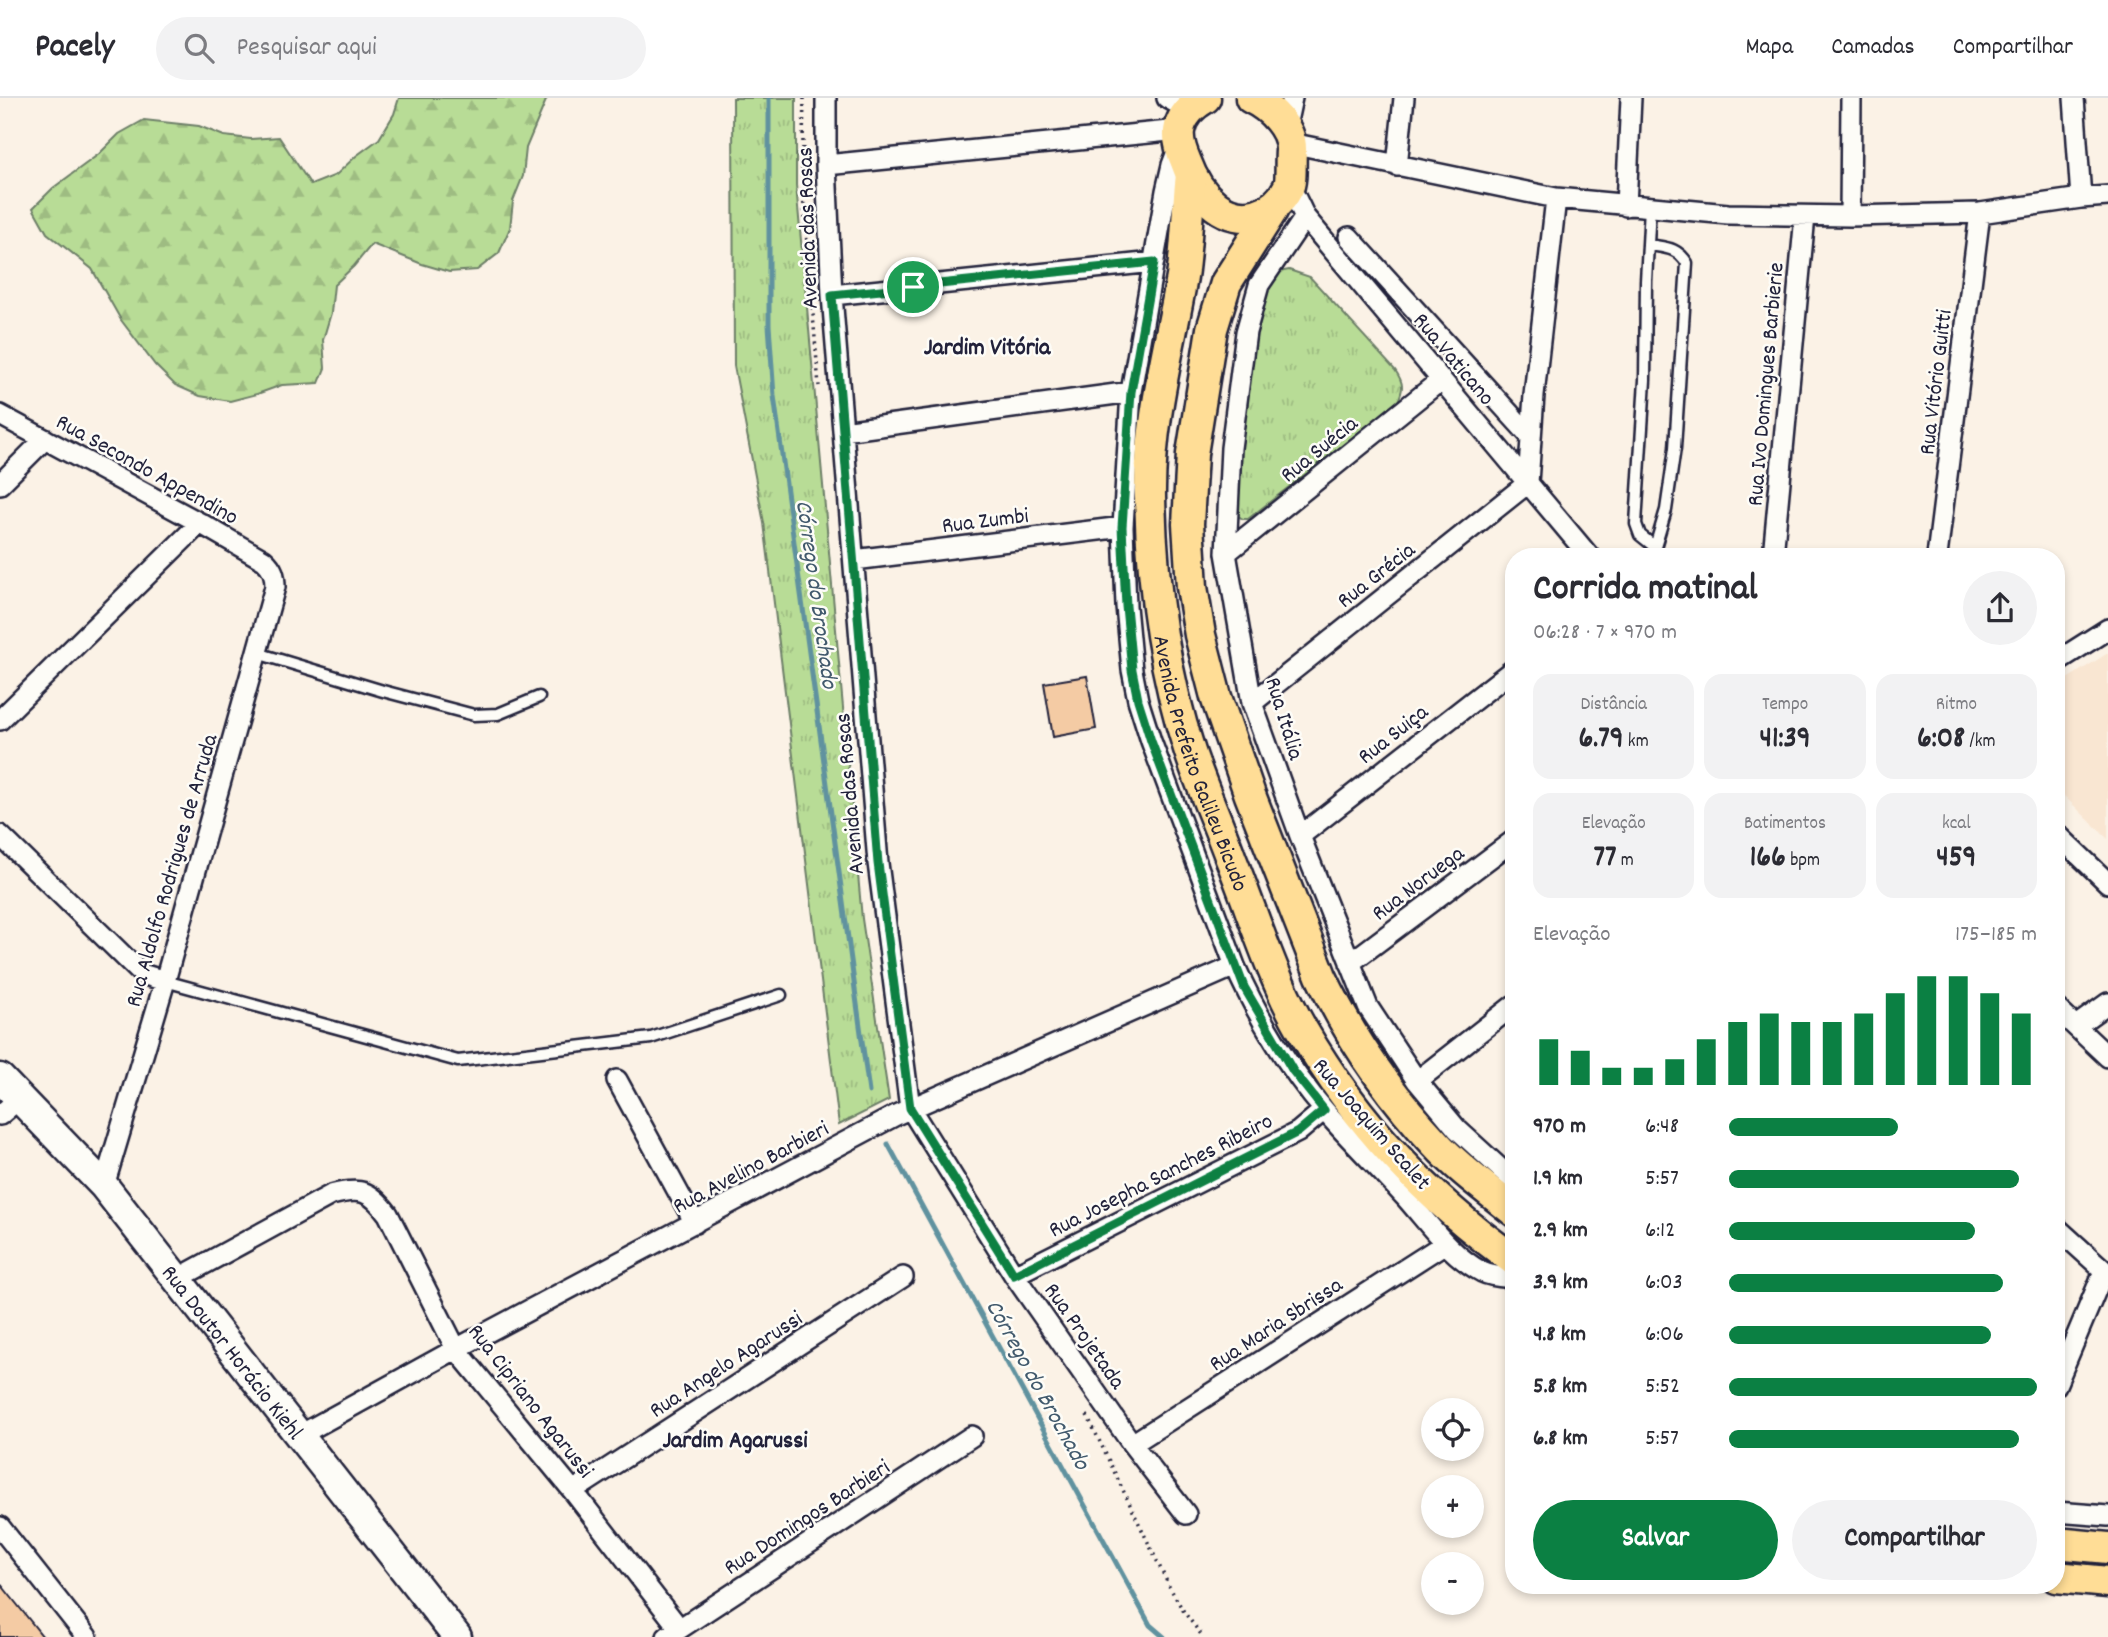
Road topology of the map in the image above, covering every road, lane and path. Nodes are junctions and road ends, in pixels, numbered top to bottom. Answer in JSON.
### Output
{"nodes":[{"id":1,"x":804,"y":98,"type":"edge"},
{"id":2,"x":826,"y":98,"type":"edge"},
{"id":3,"x":1404,"y":98,"type":"edge"},
{"id":4,"x":1631,"y":98,"type":"edge"},
{"id":5,"x":1850,"y":98,"type":"edge"},
{"id":6,"x":2074,"y":98,"type":"edge"},
{"id":7,"x":1186,"y":109,"type":"edge"},
{"id":8,"x":1277,"y":113,"type":"edge"},
{"id":9,"x":826,"y":165,"type":"junction"},
{"id":10,"x":1397,"y":166,"type":"junction"},
{"id":11,"x":1191,"y":175,"type":"junction"},
{"id":12,"x":2108,"y":196,"type":"edge"},
{"id":13,"x":1281,"y":197,"type":"junction"},
{"id":14,"x":1556,"y":198,"type":"junction"},
{"id":15,"x":2081,"y":198,"type":"junction"},
{"id":16,"x":1626,"y":206,"type":"junction"},
{"id":17,"x":1650,"y":207,"type":"junction"},
{"id":18,"x":1980,"y":213,"type":"junction"},
{"id":19,"x":1805,"y":216,"type":"junction"},
{"id":20,"x":1850,"y":216,"type":"junction"},
{"id":21,"x":1306,"y":217,"type":"junction"},
{"id":22,"x":1349,"y":237,"type":"dead end"},
{"id":23,"x":1648,"y":245,"type":"junction"},
{"id":24,"x":1154,"y":262,"type":"junction"},
{"id":25,"x":832,"y":295,"type":"junction"},
{"id":26,"x":1441,"y":380,"type":"junction"},
{"id":27,"x":819,"y":389,"type":"dead end"},
{"id":28,"x":1131,"y":392,"type":"junction"},
{"id":29,"x":0,"y":415,"type":"edge"},
{"id":30,"x":843,"y":431,"type":"junction"},
{"id":31,"x":1531,"y":437,"type":"junction"},
{"id":32,"x":45,"y":439,"type":"junction"},
{"id":33,"x":1528,"y":483,"type":"junction"},
{"id":34,"x":0,"y":484,"type":"edge"},
{"id":35,"x":200,"y":523,"type":"junction"},
{"id":36,"x":1122,"y":527,"type":"junction"},
{"id":37,"x":1582,"y":548,"type":"edge"},
{"id":38,"x":1650,"y":548,"type":"edge"},
{"id":39,"x":1654,"y":548,"type":"edge"},
{"id":40,"x":1774,"y":548,"type":"edge"},
{"id":41,"x":1938,"y":548,"type":"edge"},
{"id":42,"x":1226,"y":553,"type":"junction"},
{"id":43,"x":854,"y":560,"type":"junction"},
{"id":44,"x":271,"y":566,"type":"joint"},
{"id":45,"x":2108,"y":629,"type":"edge"},
{"id":46,"x":257,"y":653,"type":"junction"},
{"id":47,"x":2065,"y":656,"type":"edge"},
{"id":48,"x":1505,"y":682,"type":"edge"},
{"id":49,"x":539,"y":696,"type":"dead end"},
{"id":50,"x":1252,"y":703,"type":"junction"},
{"id":51,"x":0,"y":720,"type":"edge"},
{"id":52,"x":0,"y":835,"type":"edge"},
{"id":53,"x":1300,"y":836,"type":"junction"},
{"id":54,"x":2065,"y":842,"type":"edge"},
{"id":55,"x":1505,"y":847,"type":"edge"},
{"id":56,"x":2108,"y":883,"type":"edge"},
{"id":57,"x":1350,"y":963,"type":"junction"},
{"id":58,"x":1235,"y":965,"type":"junction"},
{"id":59,"x":165,"y":981,"type":"junction"},
{"id":60,"x":781,"y":995,"type":"dead end"},
{"id":61,"x":2108,"y":1003,"type":"edge"},
{"id":62,"x":1505,"y":1012,"type":"edge"},
{"id":63,"x":2065,"y":1016,"type":"edge"},
{"id":64,"x":2076,"y":1026,"type":"junction"},
{"id":65,"x":2108,"y":1058,"type":"edge"},
{"id":66,"x":0,"y":1078,"type":"edge"},
{"id":67,"x":617,"y":1080,"type":"dead end"},
{"id":68,"x":1417,"y":1081,"type":"junction"},
{"id":69,"x":10,"y":1107,"type":"edge"},
{"id":70,"x":910,"y":1108,"type":"junction"},
{"id":71,"x":1324,"y":1110,"type":"junction"},
{"id":72,"x":1505,"y":1172,"type":"edge"},
{"id":73,"x":104,"y":1186,"type":"junction"},
{"id":74,"x":1505,"y":1203,"type":"edge"},
{"id":75,"x":695,"y":1223,"type":"junction"},
{"id":76,"x":2065,"y":1235,"type":"edge"},
{"id":77,"x":1444,"y":1244,"type":"junction"},
{"id":78,"x":1505,"y":1252,"type":"edge"},
{"id":79,"x":2106,"y":1272,"type":"edge"},
{"id":80,"x":1014,"y":1275,"type":"junction"},
{"id":81,"x":903,"y":1277,"type":"dead end"},
{"id":82,"x":1505,"y":1277,"type":"edge"},
{"id":83,"x":177,"y":1279,"type":"junction"},
{"id":84,"x":456,"y":1349,"type":"junction"},
{"id":85,"x":2065,"y":1365,"type":"edge"},
{"id":86,"x":1085,"y":1412,"type":"dead end"},
{"id":87,"x":300,"y":1435,"type":"junction"},
{"id":88,"x":972,"y":1436,"type":"dead end"},
{"id":89,"x":1132,"y":1444,"type":"junction"},
{"id":90,"x":573,"y":1491,"type":"junction"},
{"id":91,"x":2065,"y":1513,"type":"edge"},
{"id":92,"x":1185,"y":1514,"type":"dead end"},
{"id":93,"x":2108,"y":1516,"type":"edge"},
{"id":94,"x":0,"y":1527,"type":"edge"},
{"id":95,"x":2065,"y":1544,"type":"edge"},
{"id":96,"x":2108,"y":1548,"type":"edge"},
{"id":97,"x":2065,"y":1578,"type":"edge"},
{"id":98,"x":2108,"y":1581,"type":"edge"},
{"id":99,"x":673,"y":1633,"type":"edge"},
{"id":100,"x":88,"y":1637,"type":"edge"},
{"id":101,"x":457,"y":1637,"type":"edge"},
{"id":102,"x":1203,"y":1637,"type":"edge"}],
"edges":[{"from":1,"to":27,"type":"path"},
{"from":2,"to":9,"type":"street","name":"Avenida das Rosas"},
{"from":3,"to":10,"type":"street"},
{"from":4,"to":16,"type":"street"},
{"from":5,"to":20,"type":"street"},
{"from":6,"to":15,"type":"street"},
{"from":7,"to":9,"type":"street"},
{"from":7,"to":11,"type":"main road"},
{"from":7,"to":24,"type":"street","name":"Rua Joaquim Scalet"},
{"from":8,"to":10,"type":"street"},
{"from":8,"to":13,"type":"main road"},
{"from":9,"to":25,"type":"street","name":"Avenida das Rosas"},
{"from":10,"to":14,"type":"street"},
{"from":11,"to":13,"type":"main road"},
{"from":11,"to":78,"type":"main road","name":"Avenida Prefeito Galileu Bicudo"},
{"from":12,"to":15,"type":"street"},
{"from":13,"to":21,"type":"street","name":"Rua Vaticano"},
{"from":13,"to":74,"type":"main road","name":"Avenida Prefeito Galileu Bicudo"},
{"from":14,"to":16,"type":"street"},
{"from":14,"to":31,"type":"street"},
{"from":15,"to":18,"type":"street"},
{"from":16,"to":17,"type":"street"},
{"from":17,"to":19,"type":"street"},
{"from":17,"to":23,"type":"lane"},
{"from":18,"to":20,"type":"street"},
{"from":18,"to":41,"type":"street","name":"Rua Vitório Guitti"},
{"from":19,"to":20,"type":"street"},
{"from":19,"to":40,"type":"street","name":"Rua Ivo Domingues Barbierie"},
{"from":21,"to":26,"type":"street","name":"Rua Vaticano"},
{"from":21,"to":42,"type":"street","name":"Rua Itália"},
{"from":22,"to":31,"type":"street"},
{"from":23,"to":38,"type":"lane"},
{"from":23,"to":39,"type":"lane"},
{"from":24,"to":25,"type":"street"},
{"from":24,"to":28,"type":"street","name":"Rua Joaquim Scalet"},
{"from":25,"to":30,"type":"street","name":"Avenida das Rosas"},
{"from":26,"to":33,"type":"street","name":"Rua Vaticano"},
{"from":26,"to":42,"type":"street","name":"Rua Suécia"},
{"from":28,"to":30,"type":"street"},
{"from":28,"to":36,"type":"street","name":"Rua Joaquim Scalet"},
{"from":29,"to":32,"type":"street","name":"Rua Secondo Appendino"},
{"from":30,"to":43,"type":"street","name":"Avenida das Rosas"},
{"from":31,"to":33,"type":"street"},
{"from":32,"to":34,"type":"street"},
{"from":32,"to":35,"type":"street","name":"Rua Secondo Appendino"},
{"from":33,"to":37,"type":"street","name":"Rua Vaticano"},
{"from":33,"to":50,"type":"street","name":"Rua Grécia"},
{"from":35,"to":44,"type":"street","name":"Rua Secondo Appendino"},
{"from":35,"to":51,"type":"street"},
{"from":36,"to":43,"type":"street","name":"Rua Zumbi"},
{"from":36,"to":58,"type":"street","name":"Rua Joaquim Scalet"},
{"from":42,"to":50,"type":"street","name":"Rua Itália"},
{"from":43,"to":70,"type":"street","name":"Avenida das Rosas"},
{"from":44,"to":46,"type":"street","name":"Rua Aldolfo Rodrigues de Arruda"},
{"from":45,"to":47,"type":"street"},
{"from":46,"to":49,"type":"lane"},
{"from":46,"to":59,"type":"street","name":"Rua Aldolfo Rodrigues de Arruda"},
{"from":48,"to":53,"type":"street","name":"Rua Suiça"},
{"from":50,"to":53,"type":"street","name":"Rua Itália"},
{"from":52,"to":59,"type":"street"},
{"from":53,"to":57,"type":"street","name":"Rua Itália"},
{"from":54,"to":56,"type":"street"},
{"from":55,"to":57,"type":"street","name":"Rua Noruega"},
{"from":57,"to":68,"type":"street","name":"Rua Itália"},
{"from":58,"to":70,"type":"street","name":"Rua Avelino Barbieri"},
{"from":58,"to":71,"type":"street","name":"Rua Joaquim Scalet"},
{"from":59,"to":60,"type":"lane"},
{"from":59,"to":73,"type":"street","name":"Rua Aldolfo Rodrigues de Arruda"},
{"from":61,"to":64,"type":"street"},
{"from":62,"to":68,"type":"street"},
{"from":63,"to":64,"type":"street"},
{"from":64,"to":65,"type":"street"},
{"from":66,"to":69,"type":"street","name":"Rua Doutor Horácio Kiehl"},
{"from":67,"to":75,"type":"street"},
{"from":68,"to":72,"type":"street","name":"Rua Itália"},
{"from":69,"to":73,"type":"street","name":"Rua Doutor Horácio Kiehl"},
{"from":70,"to":75,"type":"street","name":"Rua Avelino Barbieri"},
{"from":70,"to":80,"type":"street","name":"Rua Projetada"},
{"from":71,"to":77,"type":"street","name":"Rua Joaquim Scalet"},
{"from":71,"to":80,"type":"street","name":"Rua Josepha Sanches Ribeiro"},
{"from":73,"to":83,"type":"street","name":"Rua Doutor Horácio Kiehl"},
{"from":75,"to":84,"type":"street","name":"Rua Avelino Barbieri"},
{"from":76,"to":79,"type":"street"},
{"from":77,"to":82,"type":"street","name":"Rua Joaquim Scalet"},
{"from":77,"to":89,"type":"street","name":"Rua Maria Sbrissa"},
{"from":79,"to":85,"type":"street"},
{"from":80,"to":89,"type":"street","name":"Rua Projetada"},
{"from":81,"to":90,"type":"street","name":"Rua Angelo Agarussi"},
{"from":83,"to":84,"type":"street","name":"Rua Cipriano Agarussi"},
{"from":83,"to":87,"type":"street","name":"Rua Doutor Horácio Kiehl"},
{"from":84,"to":87,"type":"street","name":"Rua Avelino Barbieri"},
{"from":84,"to":90,"type":"street","name":"Rua Cipriano Agarussi"},
{"from":86,"to":102,"type":"path"},
{"from":87,"to":101,"type":"street","name":"Rua Doutor Horácio Kiehl"},
{"from":88,"to":99,"type":"street","name":"Rua Domingos Barbieri"},
{"from":89,"to":92,"type":"street","name":"Rua Projetada"},
{"from":90,"to":99,"type":"street","name":"Rua Cipriano Agarussi"},
{"from":91,"to":93,"type":"street"},
{"from":94,"to":100,"type":"street"},
{"from":95,"to":96,"type":"main road"},
{"from":97,"to":98,"type":"main road"}]}
